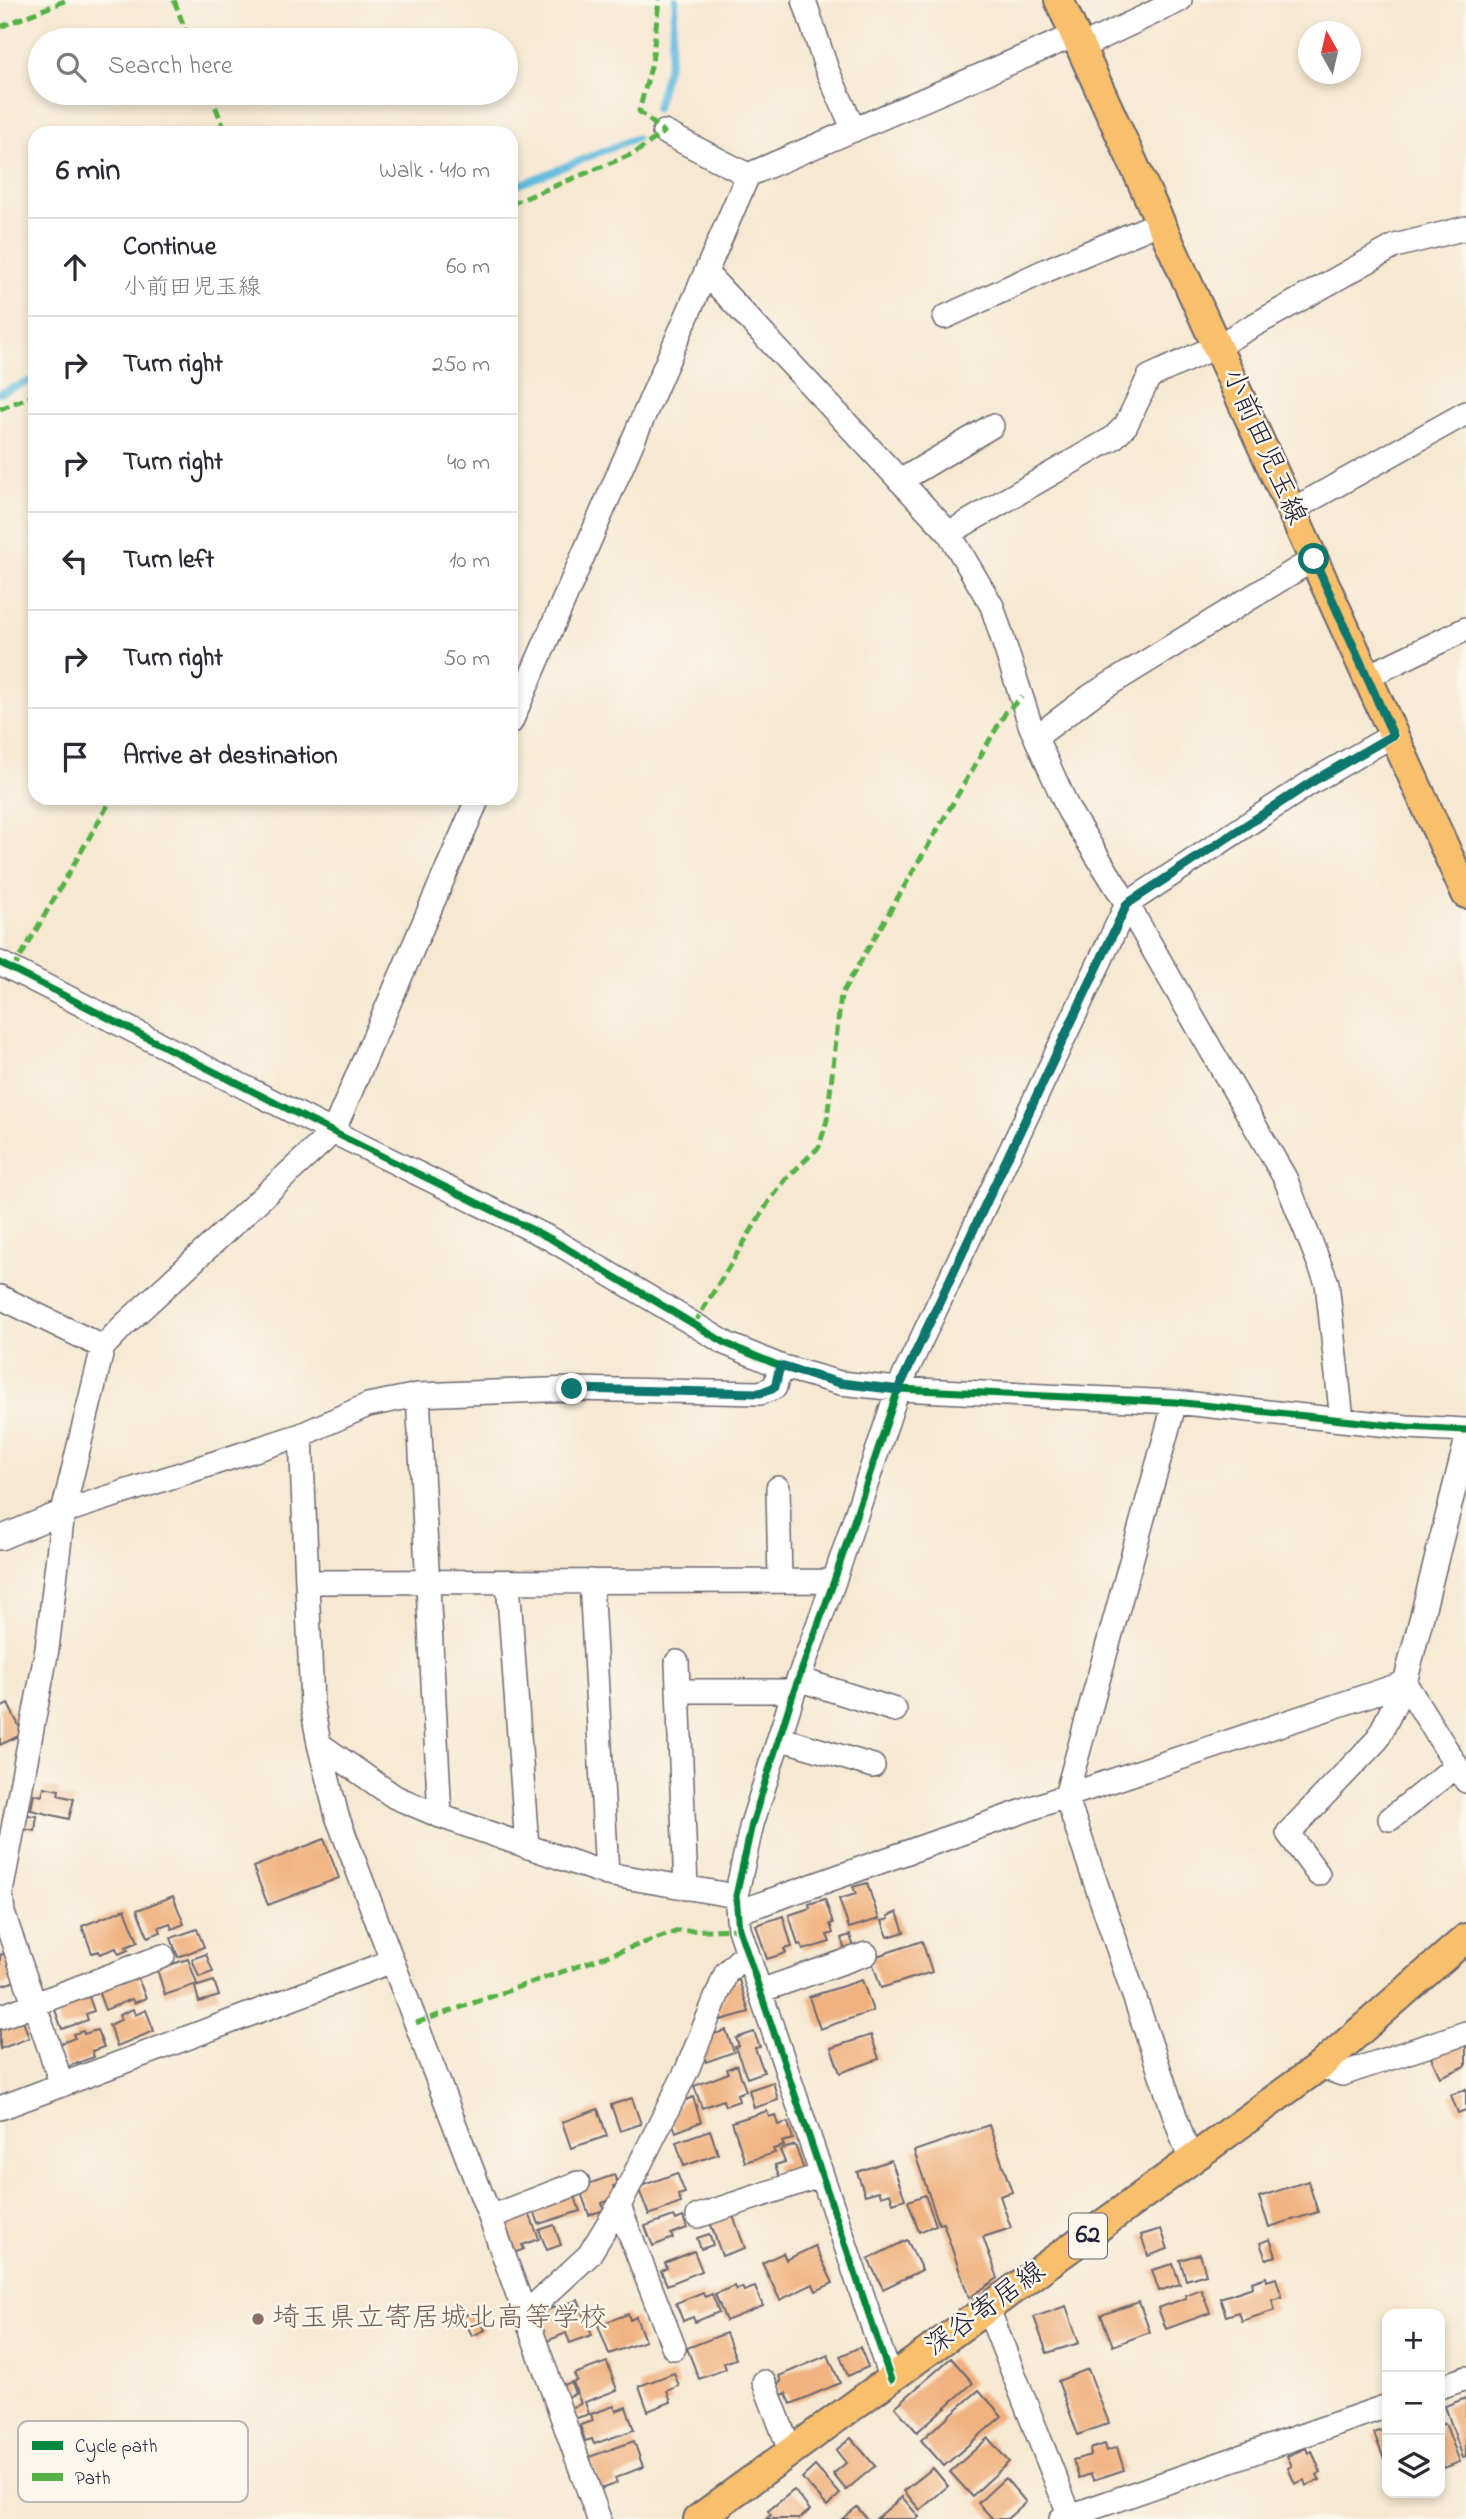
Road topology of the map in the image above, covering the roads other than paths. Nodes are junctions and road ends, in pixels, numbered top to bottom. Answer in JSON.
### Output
{"nodes":[{"id":1,"x":804,"y":0,"type":"edge"},
{"id":2,"x":1059,"y":0,"type":"edge"},
{"id":3,"x":1180,"y":0,"type":"edge"},
{"id":4,"x":1078,"y":41,"type":"junction"},
{"id":5,"x":853,"y":130,"type":"junction"},
{"id":6,"x":664,"y":132,"type":"dead end"},
{"id":7,"x":748,"y":175,"type":"junction"},
{"id":8,"x":1161,"y":222,"type":"junction"},
{"id":9,"x":1466,"y":228,"type":"edge"},
{"id":10,"x":706,"y":273,"type":"junction"},
{"id":11,"x":945,"y":317,"type":"dead end"},
{"id":12,"x":1217,"y":346,"type":"junction"},
{"id":13,"x":1466,"y":413,"type":"edge"},
{"id":14,"x":992,"y":426,"type":"dead end"},
{"id":15,"x":900,"y":481,"type":"junction"},
{"id":16,"x":1292,"y":510,"type":"junction"},
{"id":17,"x":950,"y":533,"type":"junction"},
{"id":18,"x":1314,"y":559,"type":"junction"},
{"id":19,"x":1466,"y":629,"type":"edge"},
{"id":20,"x":1366,"y":677,"type":"junction"},
{"id":21,"x":518,"y":706,"type":"edge"},
{"id":22,"x":1393,"y":735,"type":"junction"},
{"id":23,"x":1036,"y":737,"type":"junction"},
{"id":24,"x":475,"y":805,"type":"edge"},
{"id":25,"x":1466,"y":894,"type":"edge"},
{"id":26,"x":1127,"y":904,"type":"junction"},
{"id":27,"x":0,"y":963,"type":"edge"},
{"id":28,"x":333,"y":1132,"type":"junction"},
{"id":29,"x":0,"y":1297,"type":"edge"},
{"id":30,"x":103,"y":1348,"type":"junction"},
{"id":31,"x":780,"y":1366,"type":"junction"},
{"id":32,"x":898,"y":1390,"type":"junction"},
{"id":33,"x":418,"y":1395,"type":"junction"},
{"id":34,"x":1175,"y":1402,"type":"junction"},
{"id":35,"x":1342,"y":1420,"type":"junction"},
{"id":36,"x":1466,"y":1430,"type":"edge"},
{"id":37,"x":301,"y":1435,"type":"junction"},
{"id":38,"x":1466,"y":1442,"type":"edge"},
{"id":39,"x":778,"y":1488,"type":"dead end"},
{"id":40,"x":63,"y":1512,"type":"junction"},
{"id":41,"x":0,"y":1538,"type":"edge"},
{"id":42,"x":591,"y":1581,"type":"junction"},
{"id":43,"x":780,"y":1581,"type":"junction"},
{"id":44,"x":834,"y":1581,"type":"junction"},
{"id":45,"x":308,"y":1582,"type":"junction"},
{"id":46,"x":428,"y":1582,"type":"junction"},
{"id":47,"x":508,"y":1582,"type":"junction"},
{"id":48,"x":677,"y":1662,"type":"dead end"},
{"id":49,"x":1405,"y":1683,"type":"junction"},
{"id":50,"x":796,"y":1685,"type":"junction"},
{"id":51,"x":678,"y":1691,"type":"junction"},
{"id":52,"x":895,"y":1710,"type":"dead end"},
{"id":53,"x":779,"y":1738,"type":"junction"},
{"id":54,"x":319,"y":1744,"type":"junction"},
{"id":55,"x":873,"y":1766,"type":"dead end"},
{"id":56,"x":1461,"y":1774,"type":"edge"},
{"id":57,"x":1066,"y":1796,"type":"junction"},
{"id":58,"x":440,"y":1816,"type":"junction"},
{"id":59,"x":1390,"y":1819,"type":"dead end"},
{"id":60,"x":527,"y":1847,"type":"junction"},
{"id":61,"x":607,"y":1874,"type":"junction"},
{"id":62,"x":1318,"y":1874,"type":"dead end"},
{"id":63,"x":686,"y":1888,"type":"junction"},
{"id":64,"x":737,"y":1904,"type":"junction"},
{"id":65,"x":1,"y":1913,"type":"edge"},
{"id":66,"x":1466,"y":1938,"type":"edge"},
{"id":67,"x":6,"y":1944,"type":"edge"},
{"id":68,"x":747,"y":1952,"type":"junction"},
{"id":69,"x":866,"y":1954,"type":"dead end"},
{"id":70,"x":163,"y":1956,"type":"dead end"},
{"id":71,"x":392,"y":1961,"type":"junction"},
{"id":72,"x":760,"y":1992,"type":"junction"},
{"id":73,"x":34,"y":2005,"type":"junction"},
{"id":74,"x":0,"y":2017,"type":"edge"},
{"id":75,"x":1466,"y":2032,"type":"edge"},
{"id":76,"x":1320,"y":2066,"type":"junction"},
{"id":77,"x":62,"y":2085,"type":"junction"},
{"id":78,"x":0,"y":2108,"type":"edge"},
{"id":79,"x":1190,"y":2160,"type":"junction"},
{"id":80,"x":822,"y":2175,"type":"junction"},
{"id":81,"x":578,"y":2183,"type":"dead end"},
{"id":82,"x":619,"y":2206,"type":"junction"},
{"id":83,"x":698,"y":2216,"type":"dead end"},
{"id":84,"x":490,"y":2217,"type":"junction"},
{"id":85,"x":988,"y":2309,"type":"junction"},
{"id":86,"x":525,"y":2314,"type":"junction"},
{"id":87,"x":674,"y":2348,"type":"dead end"},
{"id":88,"x":1466,"y":2378,"type":"edge"},
{"id":89,"x":891,"y":2380,"type":"junction"},
{"id":90,"x":764,"y":2382,"type":"dead end"},
{"id":91,"x":1445,"y":2385,"type":"edge"},
{"id":92,"x":1382,"y":2408,"type":"edge"},
{"id":93,"x":791,"y":2453,"type":"junction"},
{"id":94,"x":1068,"y":2518,"type":"edge"},
{"id":95,"x":599,"y":2519,"type":"edge"},
{"id":96,"x":698,"y":2519,"type":"edge"}],
"edges":[{"from":1,"to":5,"type":"street"},
{"from":2,"to":4,"type":"main road","name":"小前田児玉線"},
{"from":3,"to":4,"type":"street"},
{"from":4,"to":5,"type":"street"},
{"from":4,"to":8,"type":"main road","name":"小前田児玉線"},
{"from":5,"to":7,"type":"street"},
{"from":6,"to":7,"type":"street"},
{"from":7,"to":10,"type":"street"},
{"from":8,"to":11,"type":"street"},
{"from":8,"to":12,"type":"main road","name":"小前田児玉線"},
{"from":9,"to":12,"type":"street"},
{"from":10,"to":15,"type":"street"},
{"from":10,"to":21,"type":"street"},
{"from":12,"to":16,"type":"main road","name":"小前田児玉線"},
{"from":12,"to":17,"type":"street"},
{"from":13,"to":16,"type":"street"},
{"from":14,"to":15,"type":"street"},
{"from":15,"to":17,"type":"street"},
{"from":16,"to":18,"type":"main road","name":"小前田児玉線"},
{"from":17,"to":23,"type":"street"},
{"from":18,"to":20,"type":"main road","name":"小前田児玉線"},
{"from":18,"to":23,"type":"street"},
{"from":19,"to":20,"type":"street"},
{"from":20,"to":22,"type":"main road","name":"小前田児玉線"},
{"from":22,"to":25,"type":"main road","name":"小前田児玉線"},
{"from":22,"to":26,"type":"street"},
{"from":23,"to":26,"type":"street"},
{"from":24,"to":28,"type":"street"},
{"from":26,"to":32,"type":"street"},
{"from":26,"to":35,"type":"street"},
{"from":27,"to":28,"type":"street"},
{"from":28,"to":30,"type":"street"},
{"from":28,"to":31,"type":"street"},
{"from":29,"to":30,"type":"street"},
{"from":30,"to":40,"type":"street"},
{"from":31,"to":32,"type":"street"},
{"from":31,"to":33,"type":"street"},
{"from":32,"to":34,"type":"street"},
{"from":32,"to":44,"type":"street"},
{"from":33,"to":37,"type":"street"},
{"from":33,"to":46,"type":"street"},
{"from":34,"to":35,"type":"street"},
{"from":34,"to":57,"type":"street"},
{"from":35,"to":36,"type":"street"},
{"from":37,"to":40,"type":"street"},
{"from":37,"to":45,"type":"street"},
{"from":38,"to":49,"type":"street"},
{"from":39,"to":43,"type":"street"},
{"from":40,"to":41,"type":"street"},
{"from":40,"to":65,"type":"street"},
{"from":42,"to":43,"type":"street"},
{"from":42,"to":47,"type":"street"},
{"from":42,"to":61,"type":"street"},
{"from":43,"to":44,"type":"street"},
{"from":44,"to":50,"type":"street"},
{"from":45,"to":46,"type":"street"},
{"from":45,"to":54,"type":"street"},
{"from":46,"to":47,"type":"street"},
{"from":46,"to":58,"type":"street"},
{"from":47,"to":60,"type":"street"},
{"from":48,"to":51,"type":"street"},
{"from":49,"to":56,"type":"street"},
{"from":49,"to":57,"type":"street"},
{"from":49,"to":62,"type":"street"},
{"from":50,"to":51,"type":"street"},
{"from":50,"to":52,"type":"street"},
{"from":50,"to":53,"type":"street"},
{"from":51,"to":63,"type":"street"},
{"from":53,"to":55,"type":"street"},
{"from":53,"to":64,"type":"street"},
{"from":54,"to":58,"type":"street"},
{"from":54,"to":71,"type":"street"},
{"from":56,"to":59,"type":"street"},
{"from":57,"to":64,"type":"street"},
{"from":57,"to":79,"type":"street"},
{"from":58,"to":60,"type":"street"},
{"from":60,"to":61,"type":"street"},
{"from":61,"to":63,"type":"street"},
{"from":63,"to":64,"type":"street"},
{"from":64,"to":68,"type":"street"},
{"from":65,"to":67,"type":"street"},
{"from":66,"to":76,"type":"main road","name":"深谷寄居線","number":"62"},
{"from":67,"to":73,"type":"street"},
{"from":68,"to":72,"type":"street"},
{"from":68,"to":82,"type":"street"},
{"from":69,"to":72,"type":"street"},
{"from":70,"to":73,"type":"street"},
{"from":71,"to":77,"type":"street"},
{"from":71,"to":84,"type":"street"},
{"from":72,"to":80,"type":"street"},
{"from":73,"to":74,"type":"street"},
{"from":73,"to":77,"type":"street"},
{"from":75,"to":76,"type":"street"},
{"from":76,"to":79,"type":"main road","name":"深谷寄居線","number":"62"},
{"from":77,"to":78,"type":"street"},
{"from":79,"to":85,"type":"main road","name":"深谷寄居線","number":"62"},
{"from":80,"to":83,"type":"street"},
{"from":80,"to":89,"type":"street"},
{"from":81,"to":84,"type":"street"},
{"from":82,"to":86,"type":"street"},
{"from":82,"to":87,"type":"street"},
{"from":84,"to":86,"type":"street"},
{"from":85,"to":89,"type":"main road","name":"深谷寄居線","number":"62"},
{"from":85,"to":94,"type":"street"},
{"from":86,"to":95,"type":"street"},
{"from":88,"to":91,"type":"street"},
{"from":89,"to":93,"type":"main road","name":"深谷寄居線","number":"62"},
{"from":90,"to":93,"type":"street"},
{"from":92,"to":94,"type":"street"},
{"from":93,"to":96,"type":"main road","name":"深谷寄居線","number":"62"}]}
